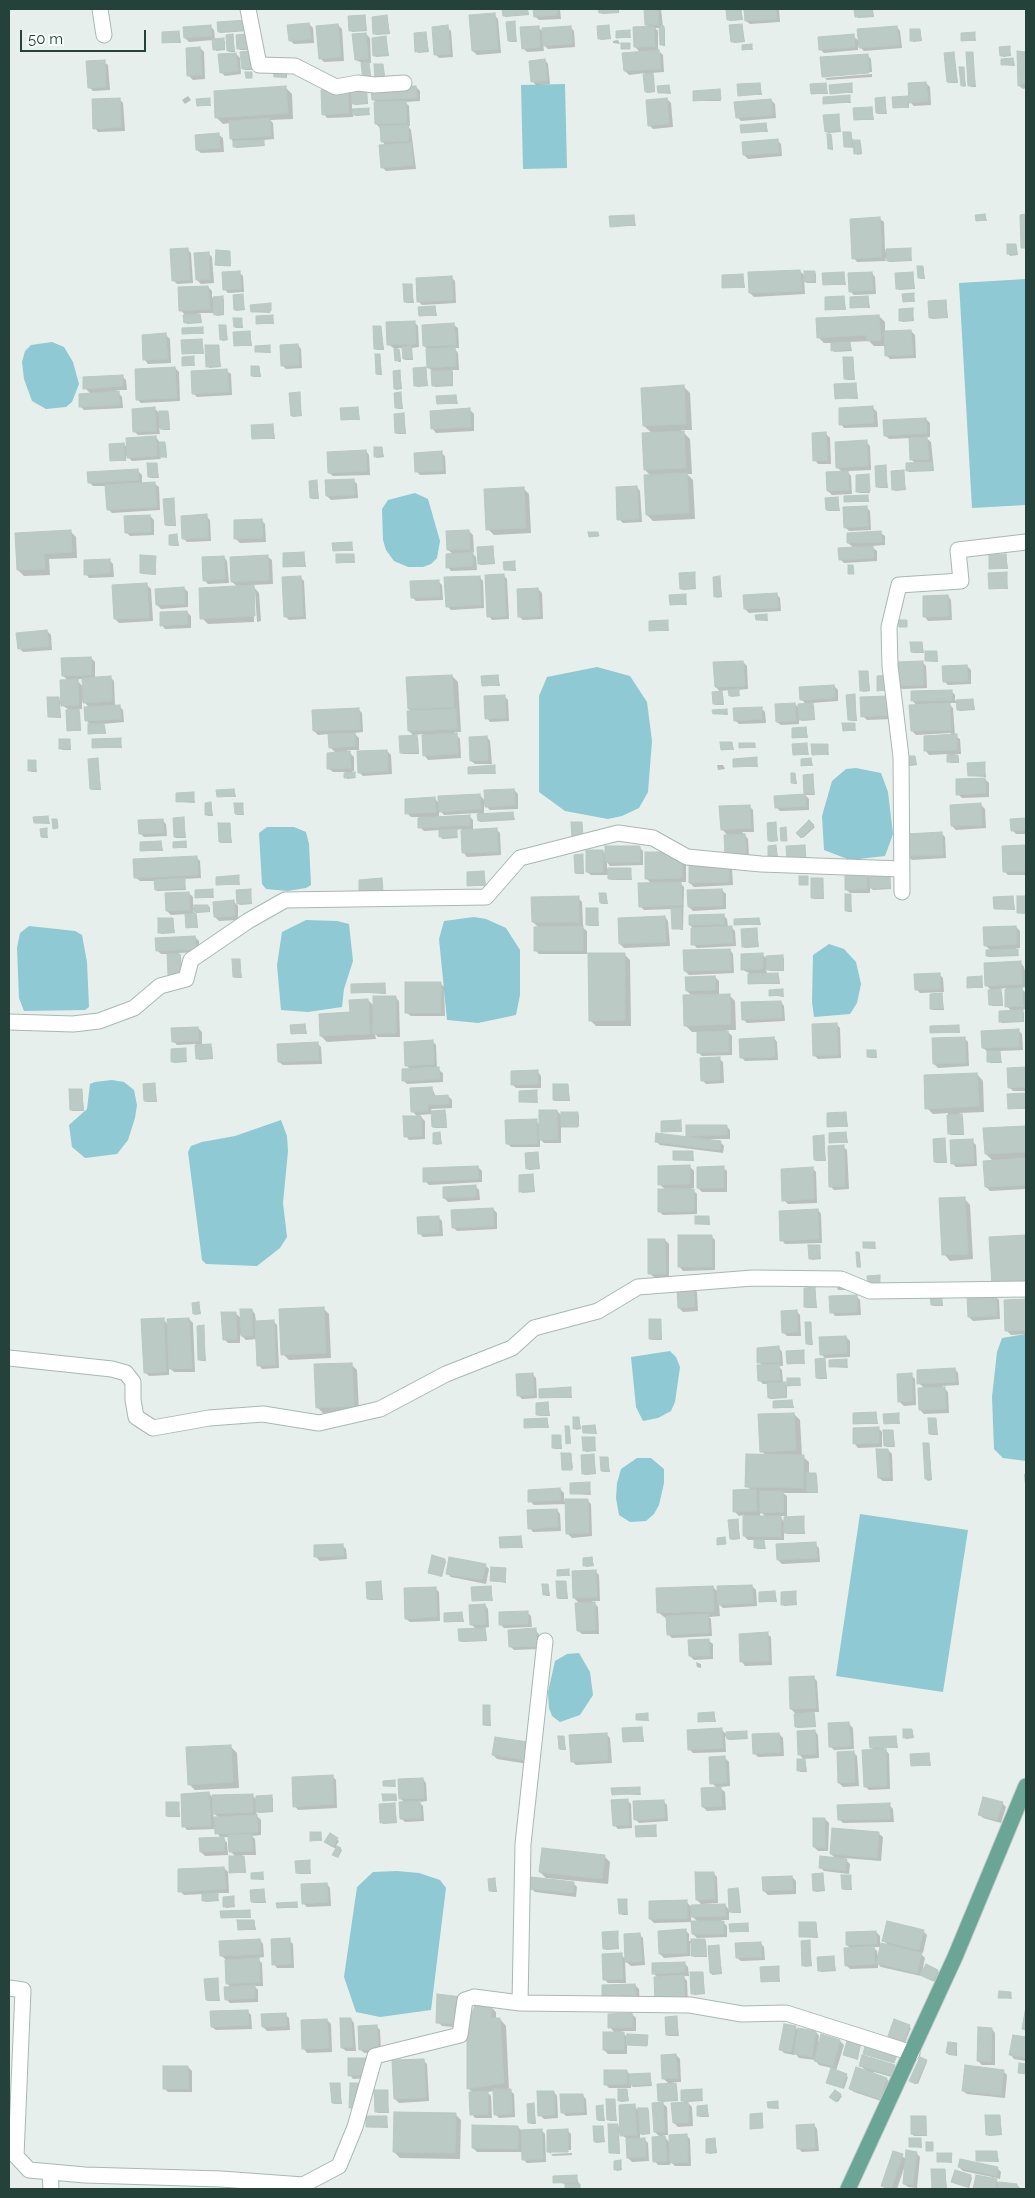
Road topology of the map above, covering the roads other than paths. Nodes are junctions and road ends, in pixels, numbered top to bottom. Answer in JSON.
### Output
{"nodes":[{"id":1,"x":100,"y":9,"type":"edge"},
{"id":2,"x":248,"y":9,"type":"edge"},
{"id":3,"x":104,"y":35,"type":"dead end"},
{"id":4,"x":404,"y":82,"type":"dead end"},
{"id":5,"x":1026,"y":542,"type":"edge"},
{"id":6,"x":902,"y":869,"type":"junction"},
{"id":7,"x":902,"y":892,"type":"dead end"},
{"id":8,"x":9,"y":1022,"type":"edge"},
{"id":9,"x":1026,"y":1289,"type":"edge"},
{"id":10,"x":9,"y":1358,"type":"edge"},
{"id":11,"x":545,"y":1641,"type":"dead end"},
{"id":12,"x":1026,"y":1786,"type":"edge"},
{"id":13,"x":9,"y":1988,"type":"edge"},
{"id":14,"x":520,"y":2003,"type":"junction"},
{"id":15,"x":912,"y":2053,"type":"junction"},
{"id":16,"x":50,"y":2172,"type":"junction"},
{"id":17,"x":52,"y":2189,"type":"edge"},
{"id":18,"x":848,"y":2189,"type":"edge"}],
"edges":[{"from":1,"to":3,"type":"street"},
{"from":2,"to":4,"type":"street"},
{"from":5,"to":6,"type":"street"},
{"from":6,"to":7,"type":"street"},
{"from":6,"to":8,"type":"street"},
{"from":9,"to":10,"type":"street"},
{"from":11,"to":14,"type":"street"},
{"from":12,"to":15,"type":"main road"},
{"from":13,"to":16,"type":"street"},
{"from":14,"to":15,"type":"street"},
{"from":14,"to":16,"type":"street"},
{"from":15,"to":18,"type":"main road"},
{"from":16,"to":17,"type":"street"}]}
